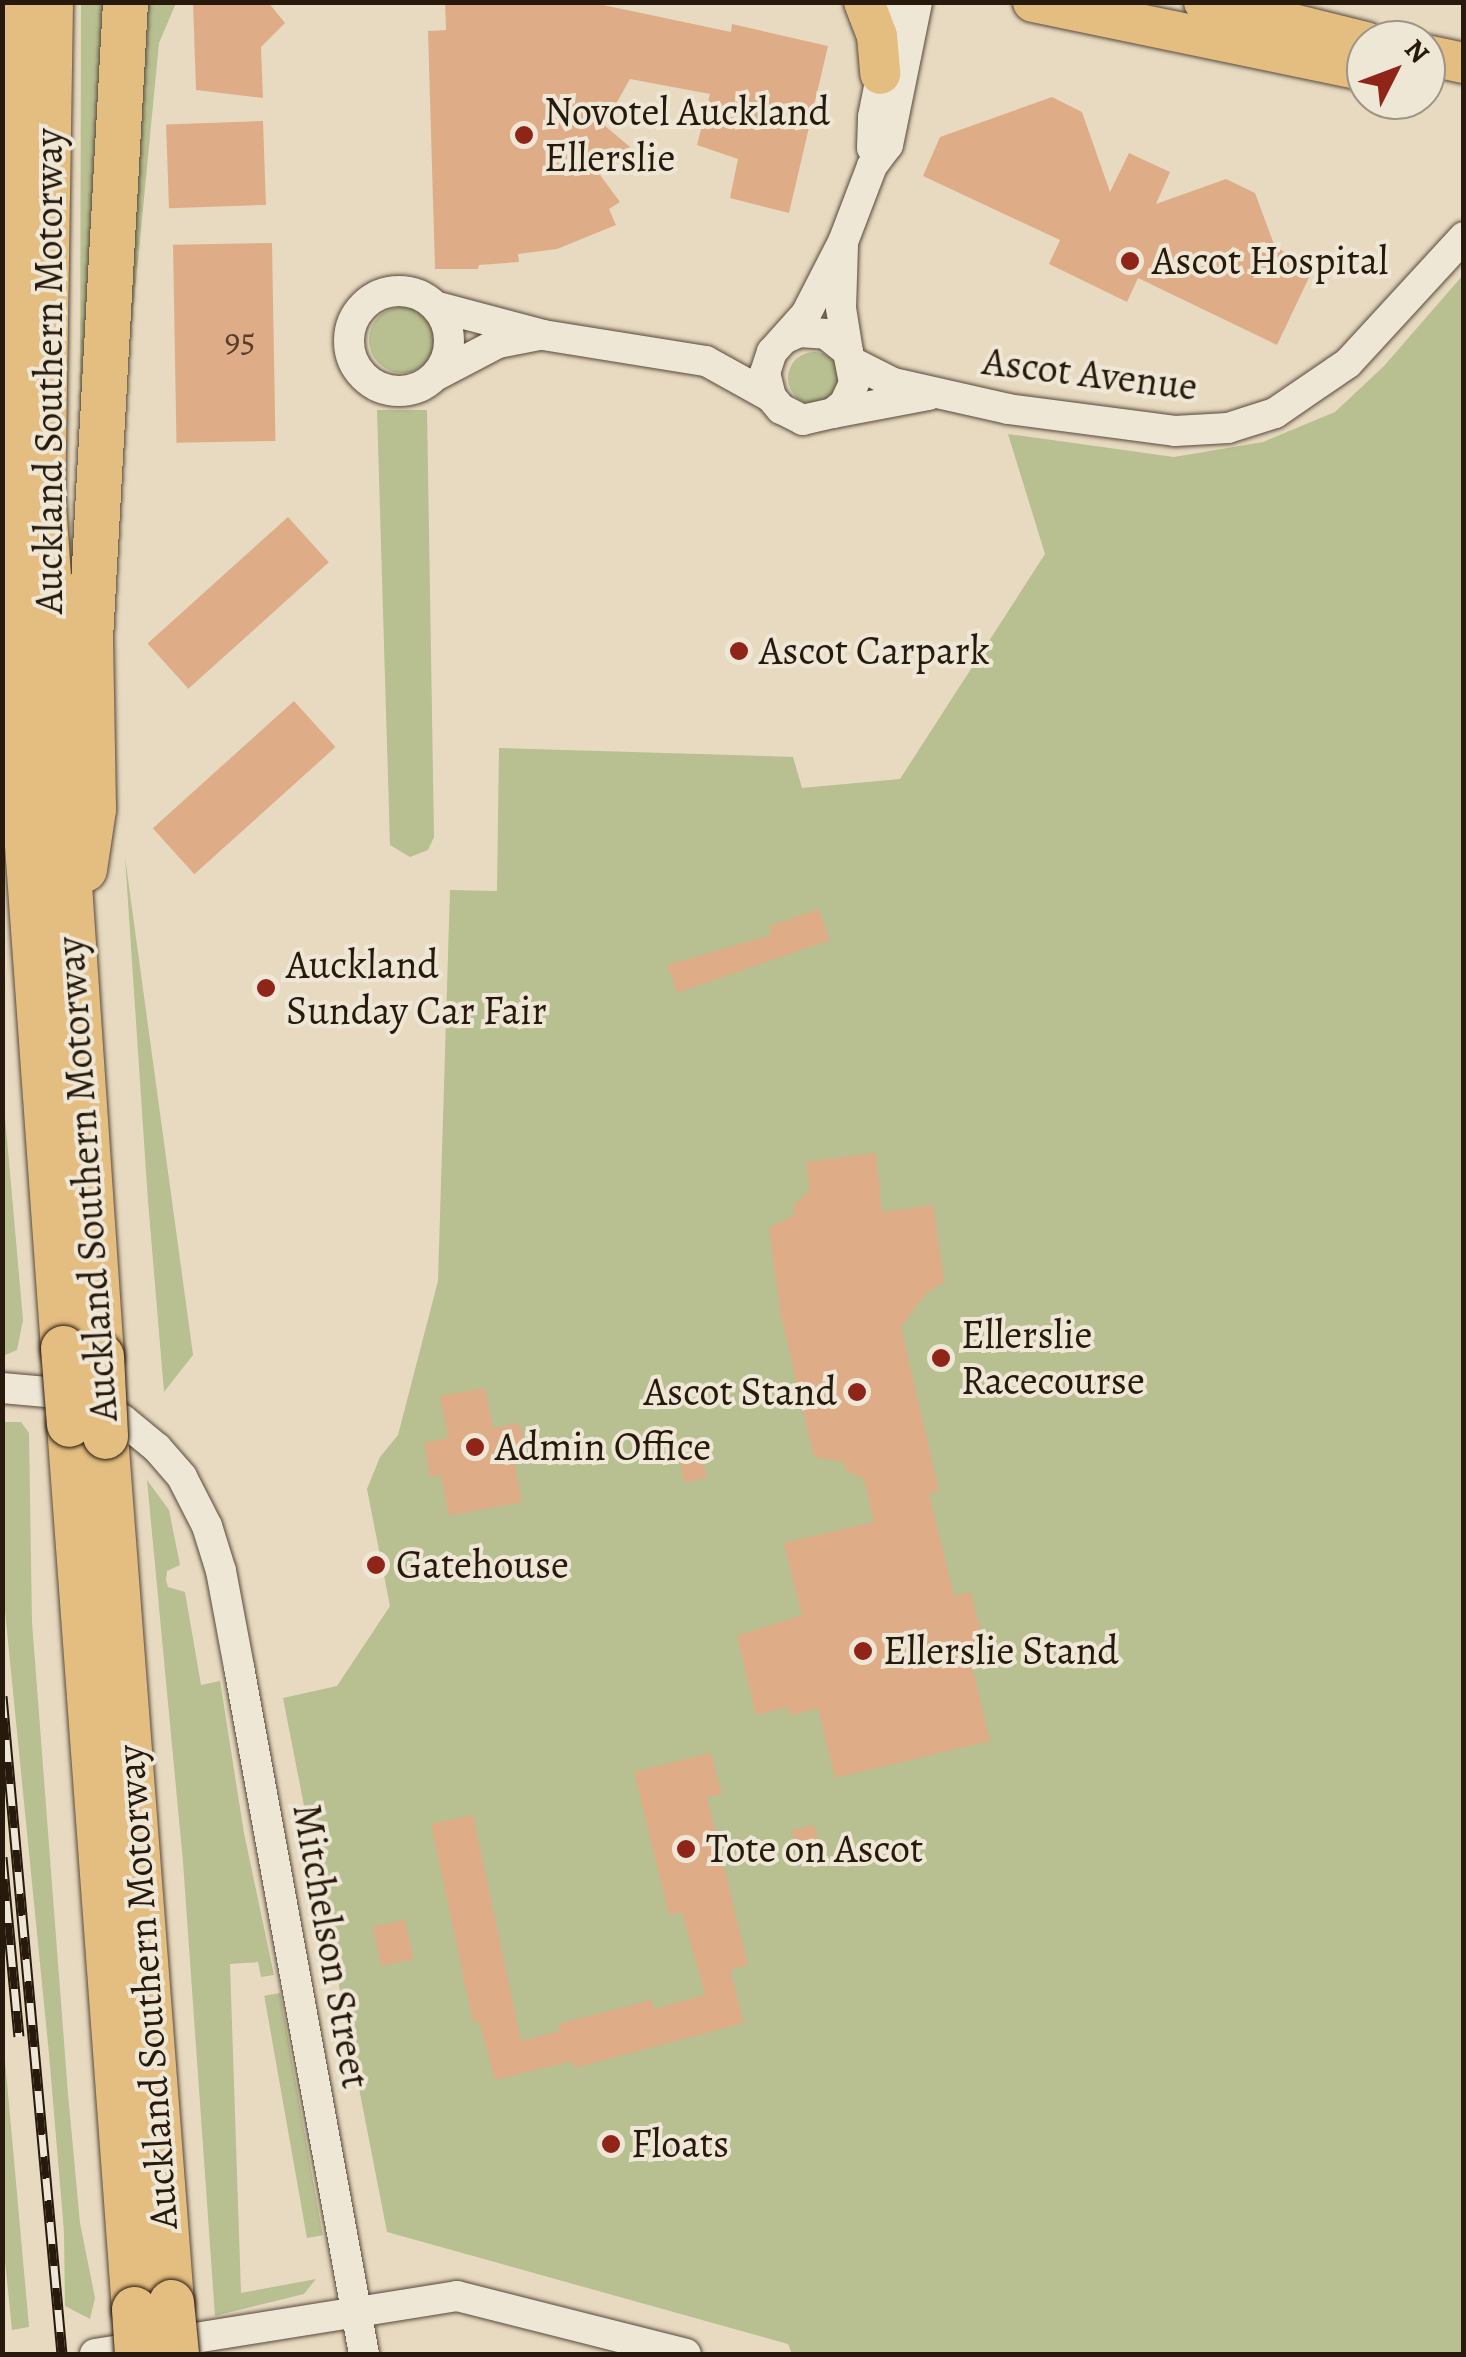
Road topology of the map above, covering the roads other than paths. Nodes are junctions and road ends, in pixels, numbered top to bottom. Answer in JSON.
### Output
{"nodes":[{"id":1,"x":10,"y":2,"type":"edge"},
{"id":2,"x":50,"y":2,"type":"edge"},
{"id":3,"x":125,"y":2,"type":"edge"},
{"id":4,"x":138,"y":2,"type":"edge"},
{"id":5,"x":864,"y":2,"type":"edge"},
{"id":6,"x":896,"y":2,"type":"edge"},
{"id":7,"x":918,"y":2,"type":"edge"},
{"id":8,"x":1032,"y":2,"type":"edge"},
{"id":9,"x":1204,"y":2,"type":"edge"},
{"id":10,"x":1346,"y":37,"type":"edge"},
{"id":11,"x":123,"y":56,"type":"junction"},
{"id":12,"x":1346,"y":66,"type":"edge"},
{"id":13,"x":880,"y":74,"type":"junction"},
{"id":14,"x":872,"y":166,"type":"junction"},
{"id":15,"x":1464,"y":237,"type":"edge"},
{"id":16,"x":843,"y":242,"type":"junction"},
{"id":17,"x":438,"y":307,"type":"junction"},
{"id":18,"x":543,"y":335,"type":"junction"},
{"id":19,"x":782,"y":342,"type":"junction"},
{"id":20,"x":850,"y":357,"type":"junction"},
{"id":21,"x":706,"y":361,"type":"junction"},
{"id":22,"x":437,"y":375,"type":"junction"},
{"id":23,"x":933,"y":394,"type":"junction"},
{"id":24,"x":771,"y":397,"type":"junction"},
{"id":25,"x":833,"y":414,"type":"junction"},
{"id":26,"x":2,"y":940,"type":"edge"},
{"id":27,"x":71,"y":957,"type":"junction"},
{"id":28,"x":47,"y":1138,"type":"junction"},
{"id":29,"x":82,"y":1352,"type":"junction"},
{"id":30,"x":2,"y":1388,"type":"edge"},
{"id":31,"x":153,"y":2305,"type":"junction"},
{"id":32,"x":356,"y":2309,"type":"junction"},
{"id":33,"x":95,"y":2354,"type":"edge"},
{"id":34,"x":137,"y":2354,"type":"edge"},
{"id":35,"x":176,"y":2354,"type":"edge"},
{"id":36,"x":364,"y":2354,"type":"edge"},
{"id":37,"x":686,"y":2354,"type":"edge"}],
"edges":[{"from":1,"to":28,"type":"highway","name":"Auckland Southern Motorway"},
{"from":2,"to":27,"type":"highway","name":"Auckland Southern Motorway"},
{"from":3,"to":11,"type":"highway"},
{"from":4,"to":11,"type":"highway"},
{"from":5,"to":13,"type":"main road"},
{"from":6,"to":13,"type":"street"},
{"from":7,"to":14,"type":"street"},
{"from":8,"to":12,"type":"main road"},
{"from":9,"to":10,"type":"main road"},
{"from":11,"to":27,"type":"highway"},
{"from":13,"to":14,"type":"street"},
{"from":14,"to":16,"type":"street"},
{"from":15,"to":23,"type":"street","name":"Ascot Avenue"},
{"from":16,"to":19,"type":"street"},
{"from":16,"to":20,"type":"street"},
{"from":17,"to":18,"type":"street"},
{"from":17,"to":22,"type":"street"},
{"from":17,"to":22,"type":"street"},
{"from":18,"to":21,"type":"street"},
{"from":18,"to":22,"type":"street"},
{"from":19,"to":20,"type":"street"},
{"from":19,"to":21,"type":"street"},
{"from":19,"to":24,"type":"street"},
{"from":20,"to":23,"type":"street","name":"Ascot Avenue"},
{"from":20,"to":25,"type":"street"},
{"from":21,"to":24,"type":"street"},
{"from":23,"to":25,"type":"street","name":"Ascot Avenue"},
{"from":24,"to":25,"type":"street"},
{"from":26,"to":28,"type":"highway"},
{"from":27,"to":29,"type":"highway","name":"Auckland Southern Motorway"},
{"from":28,"to":29,"type":"highway","name":"Auckland Southern Motorway"},
{"from":29,"to":31,"type":"highway","name":"Auckland Southern Motorway","bridge":true},
{"from":30,"to":32,"type":"street","name":"Mitchelson Street"},
{"from":31,"to":34,"type":"highway","name":"Auckland Southern Motorway","bridge":true},
{"from":31,"to":35,"type":"highway","name":"Auckland Southern Motorway","bridge":true},
{"from":32,"to":33,"type":"street"},
{"from":32,"to":36,"type":"street","name":"Mitchelson Street"},
{"from":32,"to":37,"type":"street"}]}
